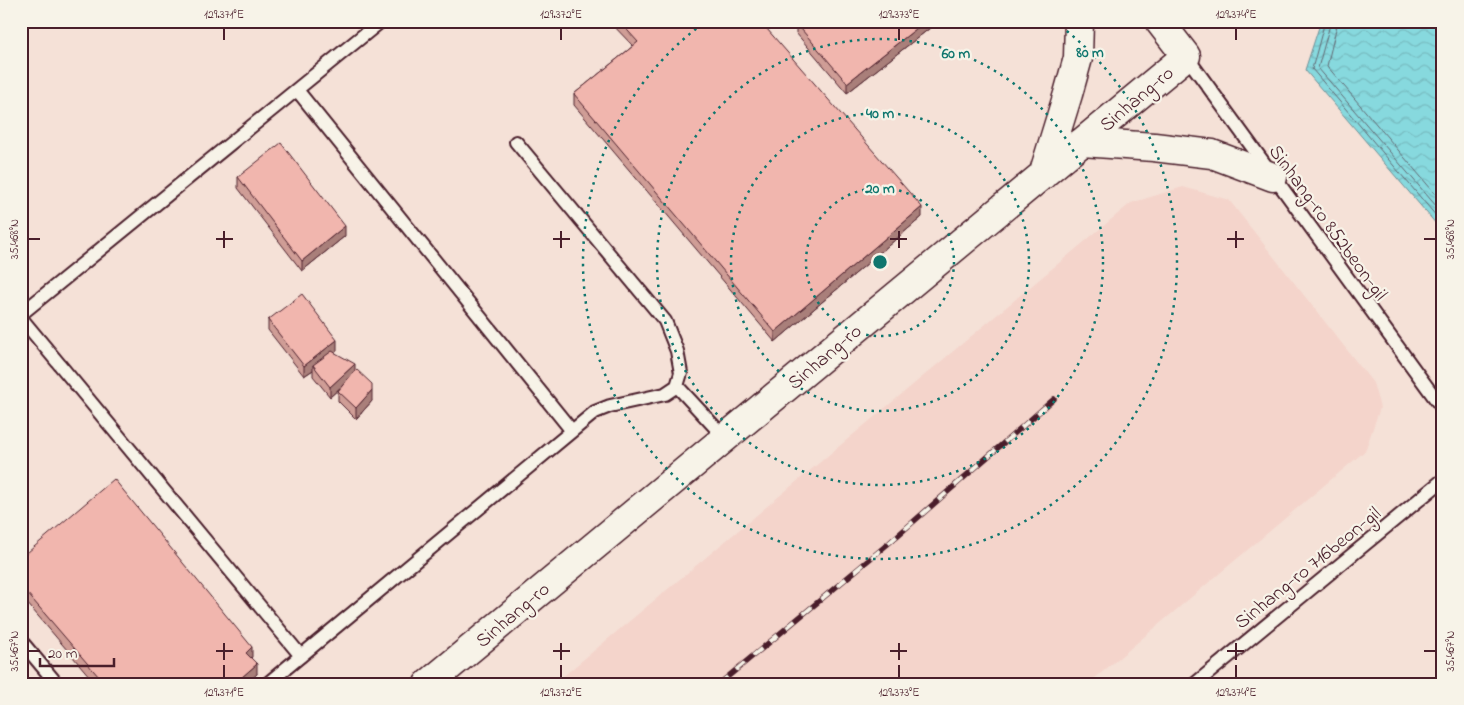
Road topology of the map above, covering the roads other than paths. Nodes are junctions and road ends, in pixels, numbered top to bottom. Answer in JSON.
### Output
{"nodes":[{"id":1,"x":381,"y":21,"type":"edge"},
{"id":2,"x":1079,"y":21,"type":"edge"},
{"id":3,"x":1159,"y":21,"type":"edge"},
{"id":4,"x":1186,"y":56,"type":"junction"},
{"id":5,"x":297,"y":90,"type":"junction"},
{"id":6,"x":516,"y":142,"type":"dead end"},
{"id":7,"x":1082,"y":142,"type":"junction"},
{"id":8,"x":1043,"y":175,"type":"junction"},
{"id":9,"x":1273,"y":177,"type":"junction"},
{"id":10,"x":21,"y":316,"type":"edge"},
{"id":11,"x":677,"y":386,"type":"junction"},
{"id":12,"x":1443,"y":410,"type":"edge"},
{"id":13,"x":572,"y":431,"type":"junction"},
{"id":14,"x":725,"y":438,"type":"junction"},
{"id":15,"x":1443,"y":480,"type":"edge"},
{"id":16,"x":21,"y":641,"type":"edge"},
{"id":17,"x":301,"y":656,"type":"junction"},
{"id":18,"x":57,"y":684,"type":"edge"},
{"id":19,"x":267,"y":684,"type":"edge"},
{"id":20,"x":428,"y":684,"type":"edge"},
{"id":21,"x":1195,"y":684,"type":"edge"}],
"edges":[{"from":1,"to":5,"type":"lane"},
{"from":2,"to":8,"type":"street"},
{"from":3,"to":4,"type":"street","name":"Sinhang-ro"},
{"from":4,"to":7,"type":"street","name":"Sinhang-ro"},
{"from":4,"to":9,"type":"lane","name":"Sinhang-ro 852beon-gil"},
{"from":5,"to":10,"type":"lane"},
{"from":5,"to":13,"type":"lane"},
{"from":6,"to":11,"type":"lane"},
{"from":7,"to":8,"type":"street","name":"Sinhang-ro"},
{"from":7,"to":9,"type":"street"},
{"from":8,"to":14,"type":"street","name":"Sinhang-ro"},
{"from":9,"to":12,"type":"lane","name":"Sinhang-ro 852beon-gil"},
{"from":10,"to":17,"type":"lane"},
{"from":11,"to":13,"type":"lane"},
{"from":11,"to":14,"type":"lane"},
{"from":13,"to":17,"type":"lane"},
{"from":14,"to":20,"type":"street","name":"Sinhang-ro"},
{"from":15,"to":21,"type":"lane","name":"Sinhang-ro 716beon-gil"},
{"from":16,"to":18,"type":"lane"},
{"from":17,"to":19,"type":"lane"}]}
